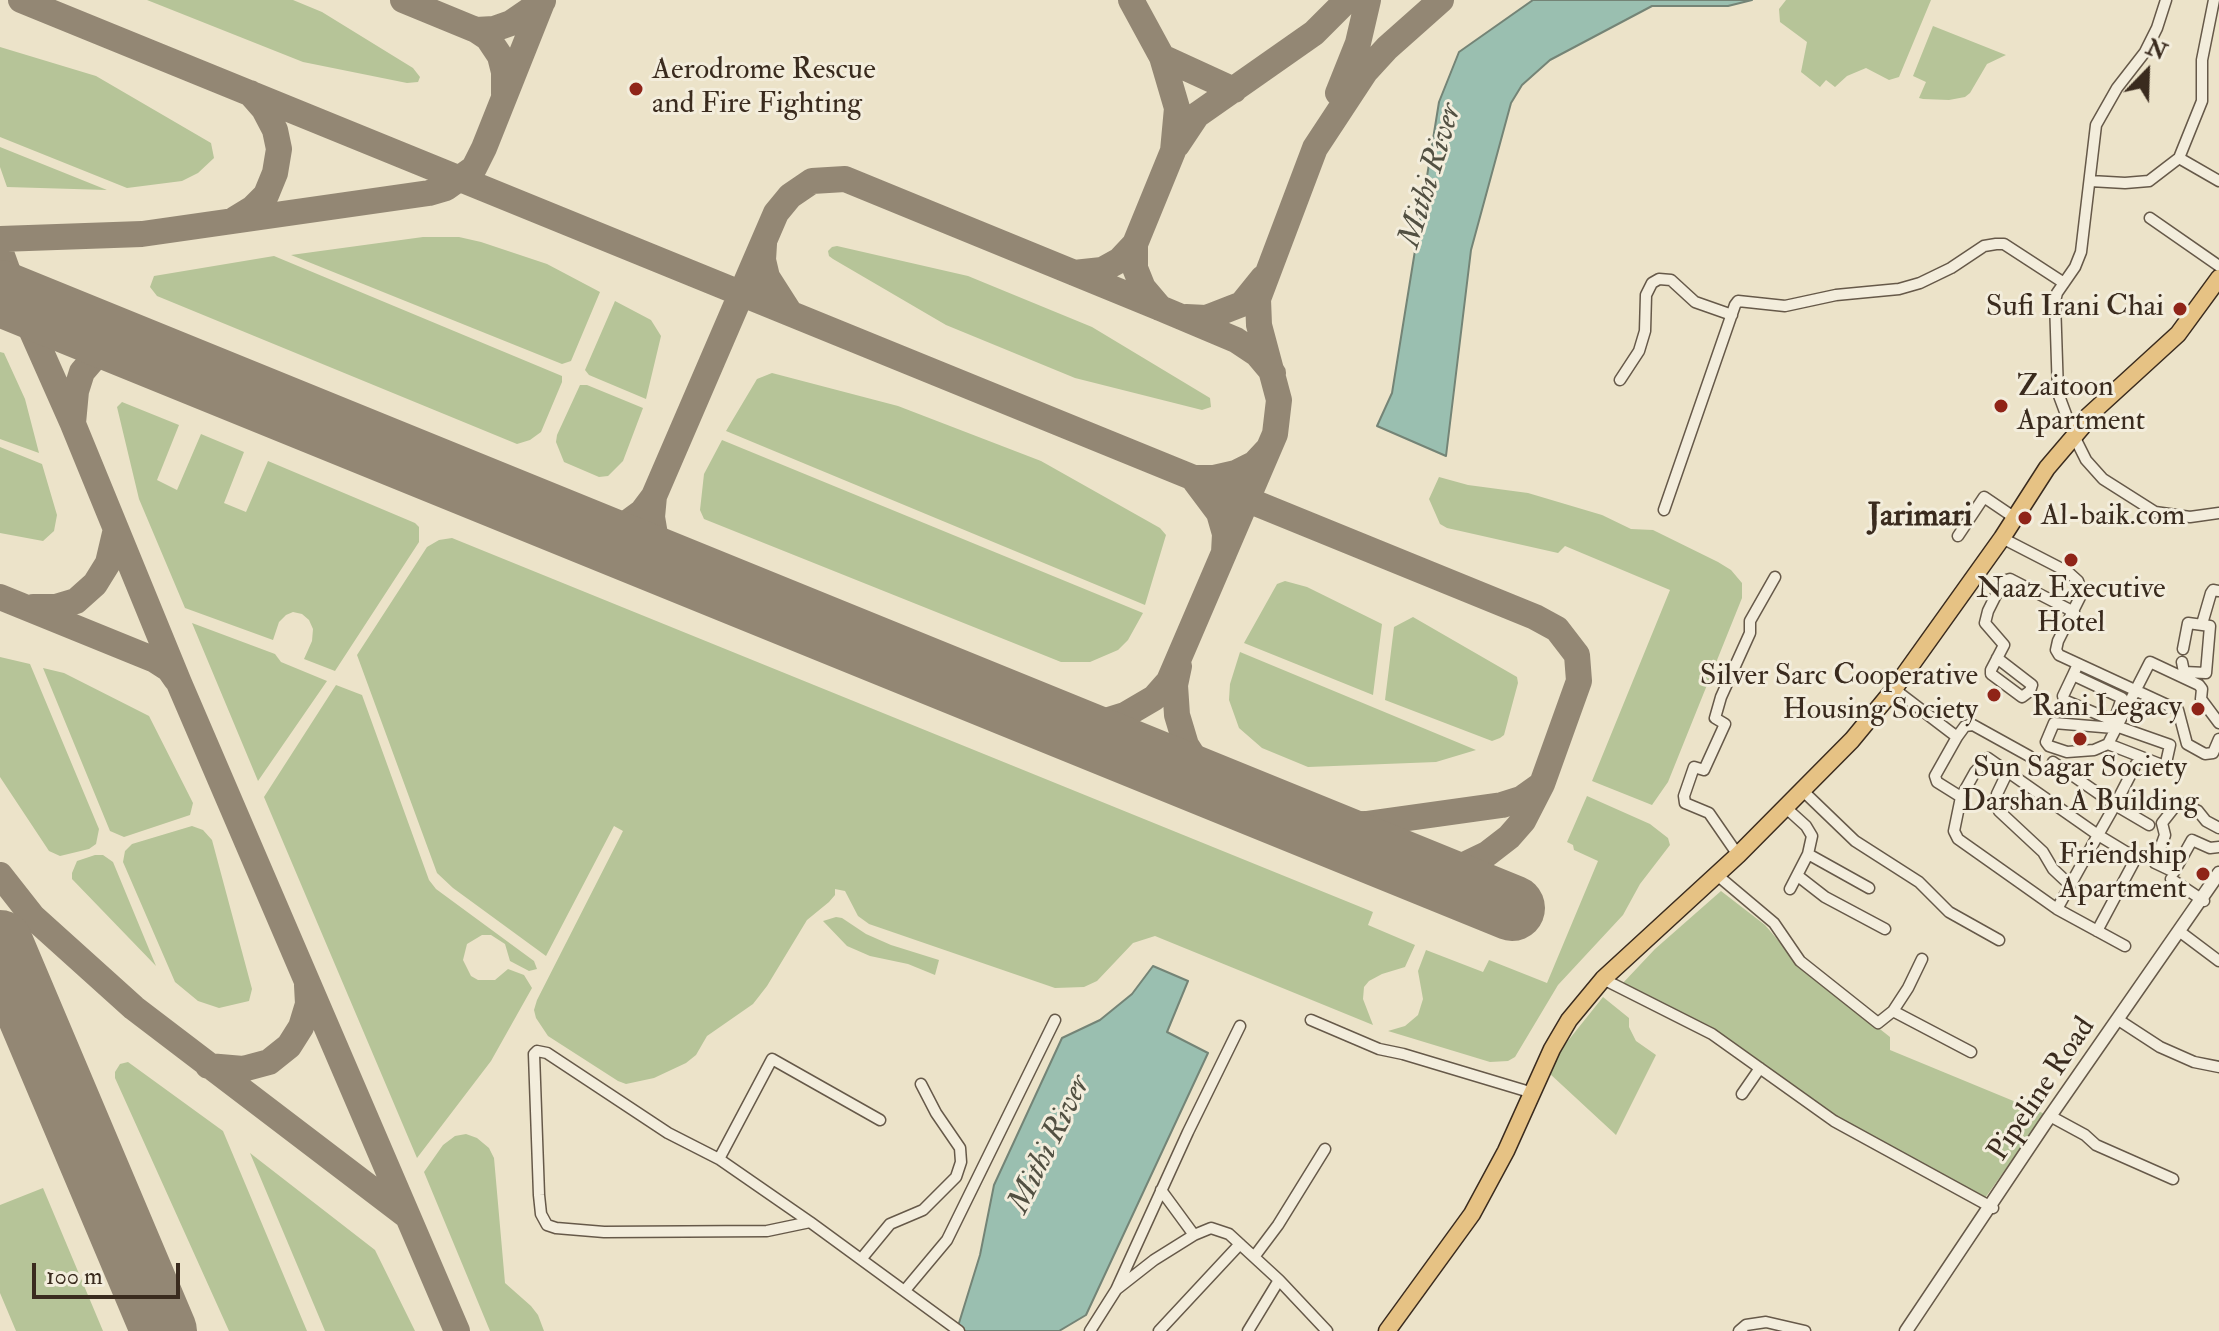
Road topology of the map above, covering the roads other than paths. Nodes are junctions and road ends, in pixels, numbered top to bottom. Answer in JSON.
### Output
{"nodes":[{"id":1,"x":2166,"y":0,"type":"edge"},
{"id":2,"x":2214,"y":0,"type":"edge"},
{"id":3,"x":2179,"y":158,"type":"junction"},
{"id":4,"x":2090,"y":181,"type":"junction"},
{"id":5,"x":2219,"y":181,"type":"edge"},
{"id":6,"x":2150,"y":218,"type":"dead end"},
{"id":7,"x":2064,"y":283,"type":"junction"},
{"id":8,"x":2217,"y":287,"type":"edge"},
{"id":9,"x":1732,"y":315,"type":"junction"},
{"id":10,"x":1620,"y":380,"type":"dead end"},
{"id":11,"x":2078,"y":432,"type":"junction"},
{"id":12,"x":1664,"y":510,"type":"dead end"},
{"id":13,"x":2219,"y":513,"type":"edge"},
{"id":14,"x":2015,"y":518,"type":"junction"},
{"id":15,"x":1958,"y":536,"type":"dead end"},
{"id":16,"x":2002,"y":538,"type":"junction"},
{"id":17,"x":1775,"y":577,"type":"dead end"},
{"id":18,"x":2218,"y":589,"type":"edge"},
{"id":19,"x":2074,"y":612,"type":"junction"},
{"id":20,"x":2202,"y":624,"type":"junction"},
{"id":21,"x":2183,"y":649,"type":"dead end"},
{"id":22,"x":1997,"y":658,"type":"dead end"},
{"id":23,"x":2182,"y":662,"type":"dead end"},
{"id":24,"x":2076,"y":670,"type":"junction"},
{"id":25,"x":1894,"y":689,"type":"junction"},
{"id":26,"x":2134,"y":692,"type":"junction"},
{"id":27,"x":2122,"y":711,"type":"junction"},
{"id":28,"x":2219,"y":723,"type":"edge"},
{"id":29,"x":2115,"y":727,"type":"junction"},
{"id":30,"x":1957,"y":737,"type":"junction"},
{"id":31,"x":2219,"y":739,"type":"edge"},
{"id":32,"x":2108,"y":744,"type":"junction"},
{"id":33,"x":2029,"y":756,"type":"dead end"},
{"id":34,"x":2053,"y":762,"type":"dead end"},
{"id":35,"x":2136,"y":764,"type":"dead end"},
{"id":36,"x":2008,"y":771,"type":"junction"},
{"id":37,"x":1802,"y":790,"type":"junction"},
{"id":38,"x":1961,"y":797,"type":"junction"},
{"id":39,"x":2115,"y":805,"type":"junction"},
{"id":40,"x":1785,"y":807,"type":"junction"},
{"id":41,"x":2149,"y":825,"type":"dead end"},
{"id":42,"x":2219,"y":828,"type":"edge"},
{"id":43,"x":2098,"y":835,"type":"junction"},
{"id":44,"x":2219,"y":847,"type":"edge"},
{"id":45,"x":1808,"y":854,"type":"junction"},
{"id":46,"x":1738,"y":855,"type":"junction"},
{"id":47,"x":2219,"y":873,"type":"edge"},
{"id":48,"x":1717,"y":875,"type":"junction"},
{"id":49,"x":1798,"y":876,"type":"junction"},
{"id":50,"x":2171,"y":879,"type":"dead end"},
{"id":51,"x":2219,"y":879,"type":"edge"},
{"id":52,"x":2070,"y":885,"type":"junction"},
{"id":53,"x":1869,"y":888,"type":"dead end"},
{"id":54,"x":1790,"y":889,"type":"dead end"},
{"id":55,"x":2202,"y":900,"type":"junction"},
{"id":56,"x":2057,"y":909,"type":"junction"},
{"id":57,"x":1885,"y":929,"type":"dead end"},
{"id":58,"x":2097,"y":931,"type":"junction"},
{"id":59,"x":2181,"y":932,"type":"junction"},
{"id":60,"x":1999,"y":940,"type":"dead end"},
{"id":61,"x":2125,"y":946,"type":"dead end"},
{"id":62,"x":1922,"y":959,"type":"dead end"},
{"id":63,"x":2219,"y":961,"type":"edge"},
{"id":64,"x":1603,"y":979,"type":"junction"},
{"id":65,"x":1893,"y":1011,"type":"junction"},
{"id":66,"x":1055,"y":1020,"type":"dead end"},
{"id":67,"x":1311,"y":1020,"type":"dead end"},
{"id":68,"x":2119,"y":1020,"type":"junction"},
{"id":69,"x":1240,"y":1026,"type":"dead end"},
{"id":70,"x":1971,"y":1052,"type":"dead end"},
{"id":71,"x":2219,"y":1067,"type":"edge"},
{"id":72,"x":1760,"y":1068,"type":"junction"},
{"id":73,"x":921,"y":1084,"type":"dead end"},
{"id":74,"x":1533,"y":1093,"type":"junction"},
{"id":75,"x":1742,"y":1094,"type":"dead end"},
{"id":76,"x":2053,"y":1117,"type":"junction"},
{"id":77,"x":880,"y":1120,"type":"dead end"},
{"id":78,"x":1325,"y":1149,"type":"dead end"},
{"id":79,"x":719,"y":1159,"type":"junction"},
{"id":80,"x":2173,"y":1179,"type":"dead end"},
{"id":81,"x":1161,"y":1190,"type":"junction"},
{"id":82,"x":1991,"y":1208,"type":"junction"},
{"id":83,"x":810,"y":1222,"type":"junction"},
{"id":84,"x":1194,"y":1235,"type":"junction"},
{"id":85,"x":1240,"y":1244,"type":"junction"},
{"id":86,"x":1254,"y":1257,"type":"junction"},
{"id":87,"x":862,"y":1258,"type":"junction"},
{"id":88,"x":1279,"y":1280,"type":"junction"},
{"id":89,"x":1116,"y":1290,"type":"junction"},
{"id":90,"x":908,"y":1291,"type":"junction"},
{"id":91,"x":1923,"y":1310,"type":"junction"},
{"id":92,"x":959,"y":1331,"type":"edge"},
{"id":93,"x":1090,"y":1331,"type":"edge"},
{"id":94,"x":1159,"y":1331,"type":"edge"},
{"id":95,"x":1248,"y":1331,"type":"edge"},
{"id":96,"x":1327,"y":1331,"type":"edge"},
{"id":97,"x":1387,"y":1331,"type":"edge"},
{"id":98,"x":1739,"y":1331,"type":"edge"},
{"id":99,"x":1805,"y":1331,"type":"edge"},
{"id":100,"x":1906,"y":1331,"type":"edge"},
{"id":101,"x":1912,"y":1331,"type":"edge"}],
"edges":[{"from":1,"to":4,"type":"street"},
{"from":2,"to":3,"type":"street"},
{"from":3,"to":4,"type":"street"},
{"from":3,"to":5,"type":"street"},
{"from":4,"to":7,"type":"street"},
{"from":6,"to":8,"type":"street"},
{"from":7,"to":9,"type":"street"},
{"from":7,"to":11,"type":"street"},
{"from":8,"to":11,"type":"main road"},
{"from":9,"to":10,"type":"street"},
{"from":9,"to":12,"type":"street"},
{"from":11,"to":13,"type":"street"},
{"from":11,"to":14,"type":"main road"},
{"from":14,"to":15,"type":"street"},
{"from":14,"to":16,"type":"main road"},
{"from":16,"to":19,"type":"street"},
{"from":16,"to":25,"type":"main road"},
{"from":17,"to":46,"type":"street"},
{"from":18,"to":20,"type":"street"},
{"from":19,"to":22,"type":"street"},
{"from":19,"to":24,"type":"street"},
{"from":20,"to":21,"type":"street"},
{"from":20,"to":23,"type":"street"},
{"from":24,"to":26,"type":"street"},
{"from":24,"to":27,"type":"street"},
{"from":24,"to":27,"type":"street"},
{"from":25,"to":30,"type":"street"},
{"from":25,"to":37,"type":"main road"},
{"from":26,"to":27,"type":"street"},
{"from":26,"to":28,"type":"street"},
{"from":26,"to":31,"type":"street"},
{"from":27,"to":29,"type":"street"},
{"from":29,"to":32,"type":"street"},
{"from":29,"to":32,"type":"street"},
{"from":29,"to":32,"type":"street"},
{"from":30,"to":33,"type":"street"},
{"from":30,"to":38,"type":"street"},
{"from":34,"to":39,"type":"street"},
{"from":35,"to":39,"type":"street"},
{"from":36,"to":38,"type":"street"},
{"from":36,"to":43,"type":"street"},
{"from":36,"to":52,"type":"street"},
{"from":37,"to":40,"type":"main road"},
{"from":37,"to":60,"type":"street"},
{"from":38,"to":56,"type":"street"},
{"from":39,"to":41,"type":"street"},
{"from":39,"to":43,"type":"street"},
{"from":40,"to":45,"type":"street"},
{"from":40,"to":46,"type":"main road"},
{"from":42,"to":44,"type":"street"},
{"from":43,"to":52,"type":"street"},
{"from":43,"to":58,"type":"street"},
{"from":45,"to":49,"type":"street"},
{"from":45,"to":53,"type":"street"},
{"from":46,"to":48,"type":"main road"},
{"from":47,"to":55,"type":"street"},
{"from":48,"to":64,"type":"main road"},
{"from":48,"to":65,"type":"street"},
{"from":49,"to":54,"type":"street"},
{"from":49,"to":57,"type":"street"},
{"from":50,"to":55,"type":"street"},
{"from":51,"to":55,"type":"street","name":"Pipeline Road"},
{"from":52,"to":56,"type":"street"},
{"from":55,"to":59,"type":"street","name":"Pipeline Road"},
{"from":56,"to":58,"type":"street"},
{"from":58,"to":61,"type":"street"},
{"from":59,"to":63,"type":"street"},
{"from":59,"to":68,"type":"street","name":"Pipeline Road"},
{"from":62,"to":65,"type":"street"},
{"from":64,"to":72,"type":"street"},
{"from":64,"to":74,"type":"main road"},
{"from":65,"to":70,"type":"street"},
{"from":66,"to":90,"type":"street"},
{"from":67,"to":74,"type":"street"},
{"from":68,"to":71,"type":"street"},
{"from":68,"to":76,"type":"street","name":"Pipeline Road"},
{"from":69,"to":81,"type":"street"},
{"from":72,"to":75,"type":"street"},
{"from":72,"to":82,"type":"street"},
{"from":73,"to":87,"type":"street"},
{"from":74,"to":97,"type":"main road"},
{"from":76,"to":80,"type":"street"},
{"from":76,"to":82,"type":"street","name":"Pipeline Road"},
{"from":77,"to":79,"type":"street"},
{"from":78,"to":86,"type":"street"},
{"from":79,"to":83,"type":"street"},
{"from":79,"to":83,"type":"street"},
{"from":81,"to":84,"type":"street"},
{"from":81,"to":89,"type":"street"},
{"from":82,"to":91,"type":"street","name":"Pipeline Road"},
{"from":83,"to":87,"type":"street"},
{"from":84,"to":85,"type":"street"},
{"from":84,"to":89,"type":"street"},
{"from":85,"to":86,"type":"street"},
{"from":85,"to":94,"type":"street"},
{"from":86,"to":88,"type":"street"},
{"from":87,"to":90,"type":"street"},
{"from":88,"to":95,"type":"street"},
{"from":88,"to":96,"type":"street"},
{"from":89,"to":93,"type":"street"},
{"from":90,"to":92,"type":"street"},
{"from":91,"to":100,"type":"street"},
{"from":91,"to":101,"type":"street","name":"Pipeline Road"},
{"from":98,"to":99,"type":"street"}]}
